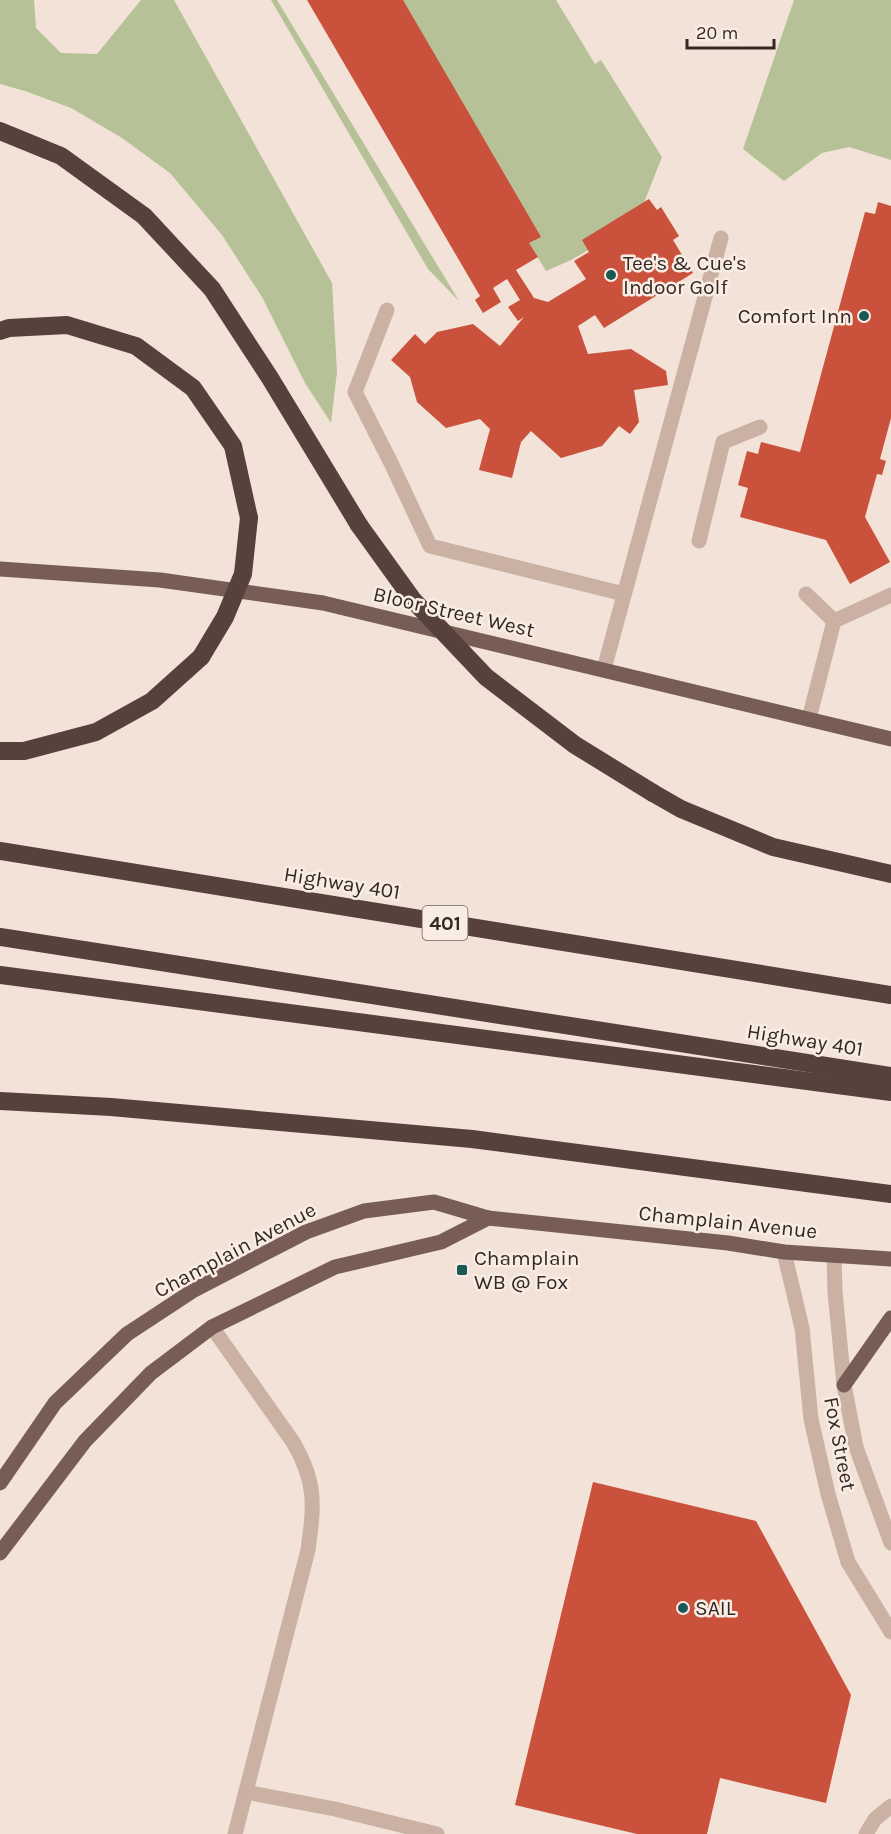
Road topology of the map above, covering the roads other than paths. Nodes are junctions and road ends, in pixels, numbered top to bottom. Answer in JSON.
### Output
{"nodes":[{"id":1,"x":0,"y":131,"type":"edge"},
{"id":2,"x":721,"y":238,"type":"dead end"},
{"id":3,"x":387,"y":310,"type":"dead end"},
{"id":4,"x":0,"y":331,"type":"edge"},
{"id":5,"x":760,"y":427,"type":"dead end"},
{"id":6,"x":699,"y":541,"type":"dead end"},
{"id":7,"x":0,"y":569,"type":"edge"},
{"id":8,"x":624,"y":594,"type":"junction"},
{"id":9,"x":806,"y":594,"type":"dead end"},
{"id":10,"x":891,"y":595,"type":"edge"},
{"id":11,"x":834,"y":621,"type":"junction"},
{"id":12,"x":604,"y":669,"type":"junction"},
{"id":13,"x":809,"y":719,"type":"junction"},
{"id":14,"x":891,"y":739,"type":"edge"},
{"id":15,"x":0,"y":751,"type":"edge"},
{"id":16,"x":0,"y":851,"type":"edge"},
{"id":17,"x":891,"y":874,"type":"edge"},
{"id":18,"x":0,"y":937,"type":"edge"},
{"id":19,"x":0,"y":975,"type":"edge"},
{"id":20,"x":891,"y":994,"type":"edge"},
{"id":21,"x":891,"y":1076,"type":"edge"},
{"id":22,"x":891,"y":1092,"type":"edge"},
{"id":23,"x":0,"y":1101,"type":"edge"},
{"id":24,"x":891,"y":1194,"type":"edge"},
{"id":25,"x":488,"y":1218,"type":"junction"},
{"id":26,"x":784,"y":1252,"type":"junction"},
{"id":27,"x":834,"y":1255,"type":"junction"},
{"id":28,"x":891,"y":1259,"type":"edge"},
{"id":29,"x":891,"y":1318,"type":"edge"},
{"id":30,"x":212,"y":1327,"type":"junction"},
{"id":31,"x":844,"y":1384,"type":"junction"},
{"id":32,"x":0,"y":1483,"type":"edge"},
{"id":33,"x":891,"y":1543,"type":"edge"},
{"id":34,"x":0,"y":1553,"type":"edge"},
{"id":35,"x":891,"y":1632,"type":"edge"},
{"id":36,"x":246,"y":1792,"type":"junction"},
{"id":37,"x":891,"y":1806,"type":"edge"},
{"id":38,"x":235,"y":1834,"type":"edge"},
{"id":39,"x":437,"y":1834,"type":"edge"},
{"id":40,"x":866,"y":1834,"type":"edge"}],
"edges":[{"from":1,"to":17,"type":"highway","bridge":true},
{"from":2,"to":8,"type":"street"},
{"from":3,"to":8,"type":"street"},
{"from":4,"to":15,"type":"highway","bridge":true},
{"from":5,"to":6,"type":"street"},
{"from":7,"to":12,"type":"main road","name":"Bloor Street West"},
{"from":8,"to":12,"type":"street"},
{"from":9,"to":11,"type":"street"},
{"from":10,"to":11,"type":"street"},
{"from":11,"to":13,"type":"street"},
{"from":12,"to":13,"type":"main road","name":"Bloor Street West"},
{"from":13,"to":14,"type":"main road","name":"Bloor Street West"},
{"from":16,"to":20,"type":"highway","name":"Highway 401","number":"401"},
{"from":18,"to":21,"type":"highway","name":"Highway 401"},
{"from":19,"to":22,"type":"highway"},
{"from":23,"to":24,"type":"highway"},
{"from":25,"to":26,"type":"main road","name":"Champlain Avenue"},
{"from":25,"to":30,"type":"main road"},
{"from":25,"to":32,"type":"main road","name":"Champlain Avenue"},
{"from":26,"to":27,"type":"main road","name":"Champlain Avenue"},
{"from":26,"to":35,"type":"street","name":"Fox Street"},
{"from":27,"to":28,"type":"main road","name":"Champlain Avenue"},
{"from":27,"to":31,"type":"street","name":"Fox Street"},
{"from":29,"to":31,"type":"main road"},
{"from":30,"to":34,"type":"main road"},
{"from":30,"to":36,"type":"street"},
{"from":31,"to":33,"type":"street","name":"Fox Street"},
{"from":36,"to":38,"type":"street"},
{"from":36,"to":39,"type":"street"},
{"from":37,"to":40,"type":"street"}]}
